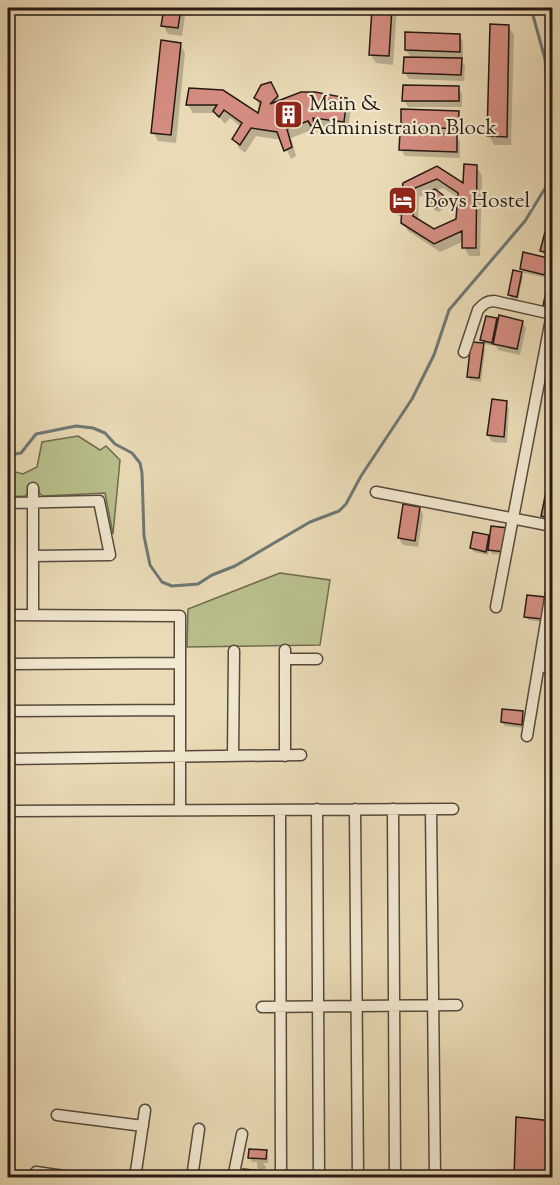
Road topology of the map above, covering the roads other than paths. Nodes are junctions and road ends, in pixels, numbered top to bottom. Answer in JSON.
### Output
{"nodes":[{"id":1,"x":552,"y":314,"type":"edge"},
{"id":2,"x":464,"y":352,"type":"dead end"},
{"id":3,"x":33,"y":488,"type":"dead end"},
{"id":4,"x":376,"y":492,"type":"dead end"},
{"id":5,"x":33,"y":502,"type":"junction"},
{"id":6,"x":8,"y":503,"type":"edge"},
{"id":7,"x":513,"y":520,"type":"junction"},
{"id":8,"x":552,"y":526,"type":"edge"},
{"id":9,"x":33,"y":556,"type":"junction"},
{"id":10,"x":552,"y":586,"type":"edge"},
{"id":11,"x":496,"y":607,"type":"dead end"},
{"id":12,"x":8,"y":615,"type":"edge"},
{"id":13,"x":33,"y":615,"type":"junction"},
{"id":14,"x":234,"y":651,"type":"dead end"},
{"id":15,"x":318,"y":659,"type":"dead end"},
{"id":16,"x":180,"y":663,"type":"junction"},
{"id":17,"x":8,"y":664,"type":"edge"},
{"id":18,"x":539,"y":666,"type":"junction"},
{"id":19,"x":552,"y":668,"type":"edge"},
{"id":20,"x":180,"y":710,"type":"junction"},
{"id":21,"x":8,"y":711,"type":"edge"},
{"id":22,"x":527,"y":736,"type":"dead end"},
{"id":23,"x":301,"y":755,"type":"dead end"},
{"id":24,"x":233,"y":756,"type":"junction"},
{"id":25,"x":285,"y":756,"type":"junction"},
{"id":26,"x":180,"y":757,"type":"junction"},
{"id":27,"x":8,"y":759,"type":"edge"},
{"id":28,"x":355,"y":809,"type":"junction"},
{"id":29,"x":393,"y":809,"type":"junction"},
{"id":30,"x":431,"y":809,"type":"junction"},
{"id":31,"x":453,"y":809,"type":"dead end"},
{"id":32,"x":180,"y":810,"type":"junction"},
{"id":33,"x":280,"y":810,"type":"junction"},
{"id":34,"x":317,"y":810,"type":"junction"},
{"id":35,"x":8,"y":812,"type":"edge"},
{"id":36,"x":456,"y":1005,"type":"dead end"},
{"id":37,"x":356,"y":1006,"type":"junction"},
{"id":38,"x":394,"y":1006,"type":"junction"},
{"id":39,"x":434,"y":1006,"type":"junction"},
{"id":40,"x":262,"y":1007,"type":"dead end"},
{"id":41,"x":281,"y":1007,"type":"junction"},
{"id":42,"x":319,"y":1007,"type":"junction"},
{"id":43,"x":145,"y":1110,"type":"dead end"},
{"id":44,"x":57,"y":1115,"type":"dead end"},
{"id":45,"x":143,"y":1126,"type":"junction"},
{"id":46,"x":199,"y":1129,"type":"dead end"},
{"id":47,"x":242,"y":1134,"type":"dead end"},
{"id":48,"x":36,"y":1172,"type":"dead end"},
{"id":49,"x":78,"y":1178,"type":"edge"},
{"id":50,"x":135,"y":1178,"type":"edge"},
{"id":51,"x":192,"y":1178,"type":"edge"},
{"id":52,"x":233,"y":1178,"type":"edge"},
{"id":53,"x":281,"y":1178,"type":"edge"},
{"id":54,"x":319,"y":1178,"type":"edge"},
{"id":55,"x":358,"y":1178,"type":"edge"},
{"id":56,"x":395,"y":1178,"type":"edge"},
{"id":57,"x":435,"y":1178,"type":"edge"}],
"edges":[{"from":1,"to":2,"type":"street"},
{"from":1,"to":7,"type":"street"},
{"from":3,"to":5,"type":"street"},
{"from":4,"to":7,"type":"street"},
{"from":5,"to":6,"type":"street"},
{"from":5,"to":9,"type":"street"},
{"from":5,"to":9,"type":"street"},
{"from":7,"to":8,"type":"street"},
{"from":7,"to":11,"type":"street"},
{"from":9,"to":13,"type":"street"},
{"from":10,"to":18,"type":"street"},
{"from":12,"to":13,"type":"street"},
{"from":13,"to":16,"type":"street"},
{"from":14,"to":24,"type":"street"},
{"from":15,"to":25,"type":"street"},
{"from":16,"to":17,"type":"street"},
{"from":16,"to":20,"type":"street"},
{"from":18,"to":19,"type":"street"},
{"from":18,"to":22,"type":"street"},
{"from":20,"to":21,"type":"street"},
{"from":20,"to":26,"type":"street"},
{"from":23,"to":25,"type":"street"},
{"from":24,"to":25,"type":"street"},
{"from":24,"to":26,"type":"street"},
{"from":26,"to":27,"type":"street"},
{"from":26,"to":32,"type":"street"},
{"from":28,"to":29,"type":"street"},
{"from":28,"to":34,"type":"street"},
{"from":28,"to":37,"type":"street"},
{"from":29,"to":30,"type":"street"},
{"from":29,"to":38,"type":"street"},
{"from":30,"to":31,"type":"street"},
{"from":30,"to":39,"type":"street"},
{"from":32,"to":33,"type":"street"},
{"from":32,"to":35,"type":"street"},
{"from":33,"to":34,"type":"street"},
{"from":33,"to":41,"type":"street"},
{"from":34,"to":42,"type":"street"},
{"from":36,"to":39,"type":"street"},
{"from":37,"to":38,"type":"street"},
{"from":37,"to":42,"type":"street"},
{"from":37,"to":55,"type":"street"},
{"from":38,"to":39,"type":"street"},
{"from":38,"to":56,"type":"street"},
{"from":39,"to":57,"type":"street"},
{"from":40,"to":41,"type":"street"},
{"from":41,"to":42,"type":"street"},
{"from":41,"to":53,"type":"street"},
{"from":42,"to":54,"type":"street"},
{"from":43,"to":45,"type":"street"},
{"from":44,"to":45,"type":"street"},
{"from":45,"to":50,"type":"street"},
{"from":46,"to":51,"type":"street"},
{"from":47,"to":52,"type":"street"},
{"from":48,"to":49,"type":"street"}]}
